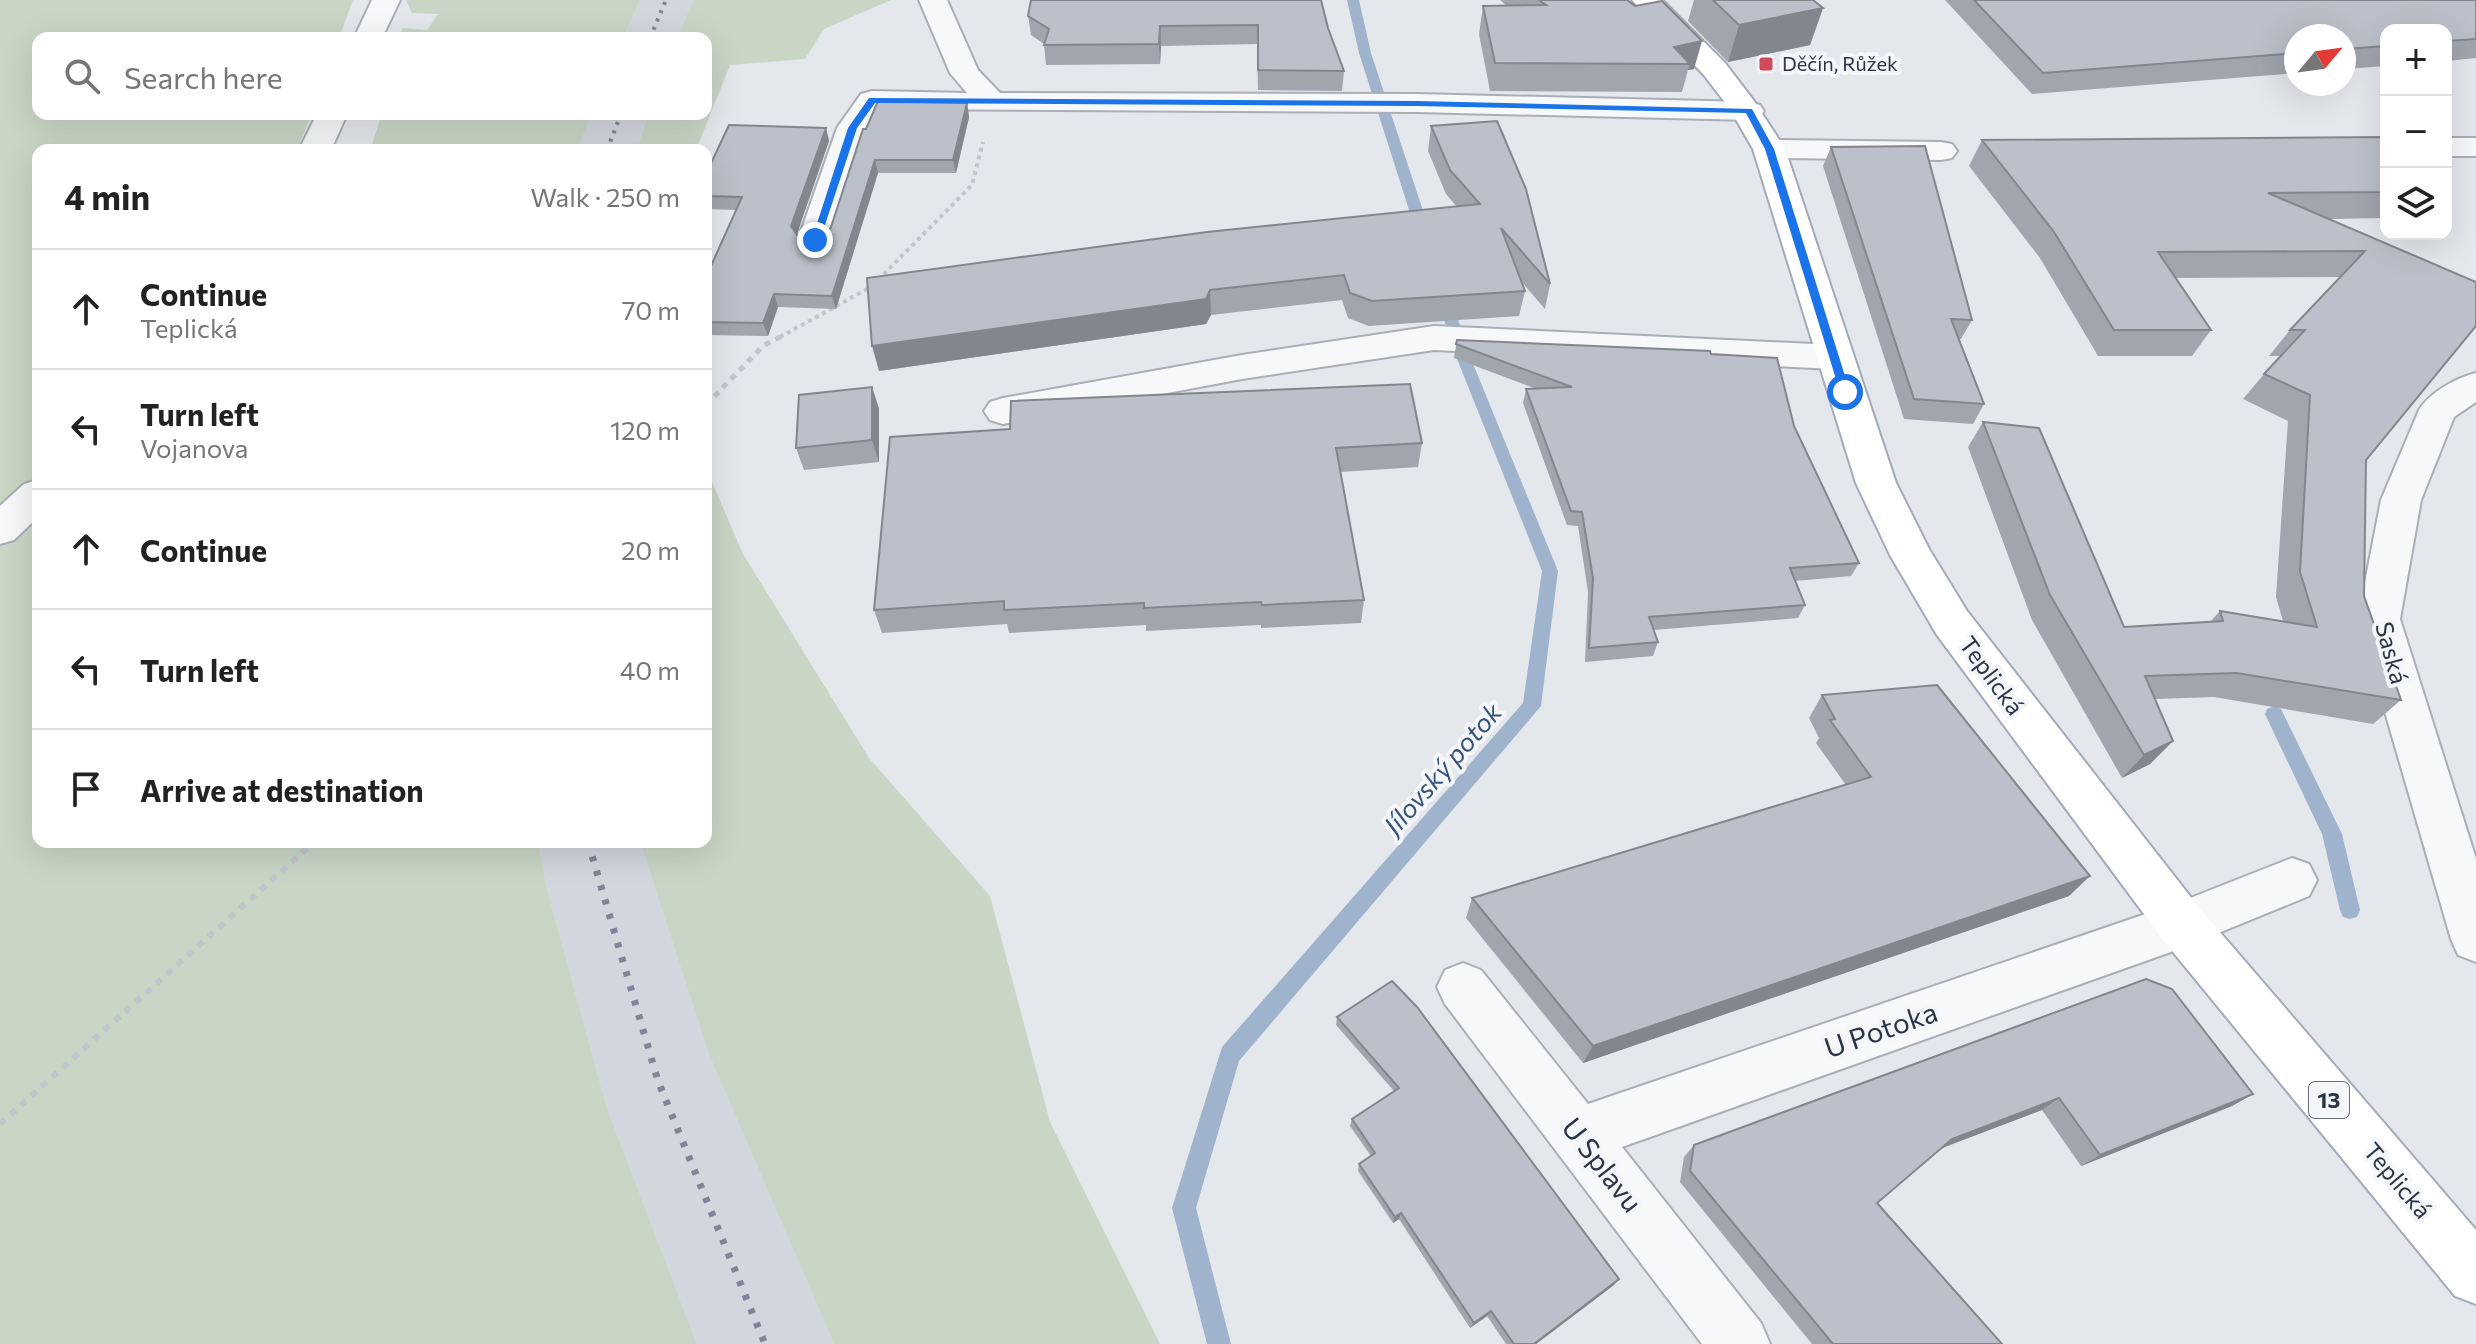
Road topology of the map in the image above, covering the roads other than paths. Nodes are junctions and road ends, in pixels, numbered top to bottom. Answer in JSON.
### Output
{"nodes":[{"id":1,"x":386,"y":0,"type":"edge"},
{"id":2,"x":933,"y":0,"type":"edge"},
{"id":3,"x":1646,"y":0,"type":"edge"},
{"id":4,"x":371,"y":32,"type":"edge"},
{"id":5,"x":992,"y":102,"type":"junction"},
{"id":6,"x":1749,"y":111,"type":"junction"},
{"id":7,"x":329,"y":120,"type":"edge"},
{"id":8,"x":318,"y":144,"type":"edge"},
{"id":9,"x":2452,"y":147,"type":"edge"},
{"id":10,"x":2476,"y":147,"type":"edge"},
{"id":11,"x":1769,"y":149,"type":"junction"},
{"id":12,"x":1941,"y":151,"type":"dead end"},
{"id":13,"x":815,"y":240,"type":"edge"},
{"id":14,"x":1834,"y":357,"type":"junction"},
{"id":15,"x":2476,"y":385,"type":"edge"},
{"id":16,"x":1003,"y":411,"type":"dead end"},
{"id":17,"x":32,"y":500,"type":"edge"},
{"id":18,"x":0,"y":529,"type":"edge"},
{"id":19,"x":2292,"y":880,"type":"dead end"},
{"id":20,"x":2182,"y":925,"type":"junction"},
{"id":21,"x":2476,"y":939,"type":"edge"},
{"id":22,"x":1463,"y":987,"type":"dead end"},
{"id":23,"x":1579,"y":1135,"type":"junction"},
{"id":24,"x":2476,"y":1275,"type":"edge"},
{"id":25,"x":1740,"y":1344,"type":"edge"}],
"edges":[{"from":1,"to":4,"type":"street"},
{"from":2,"to":5,"type":"street"},
{"from":3,"to":6,"type":"main road","name":"Teplická","number":"13"},
{"from":5,"to":6,"type":"street"},
{"from":5,"to":13,"type":"street"},
{"from":6,"to":11,"type":"main road","name":"Teplická","number":"13"},
{"from":7,"to":8,"type":"street"},
{"from":9,"to":10,"type":"street"},
{"from":11,"to":12,"type":"street"},
{"from":11,"to":14,"type":"main road","name":"Teplická","number":"13"},
{"from":14,"to":16,"type":"street"},
{"from":14,"to":20,"type":"main road","name":"Teplická","number":"13"},
{"from":15,"to":21,"type":"street","name":"Saská"},
{"from":17,"to":18,"type":"street"},
{"from":19,"to":20,"type":"street","name":"U Potoka"},
{"from":20,"to":23,"type":"street","name":"U Potoka"},
{"from":20,"to":24,"type":"main road","name":"Teplická","number":"13"},
{"from":22,"to":23,"type":"street","name":"U Splavu"},
{"from":23,"to":25,"type":"street","name":"U Splavu"}]}
